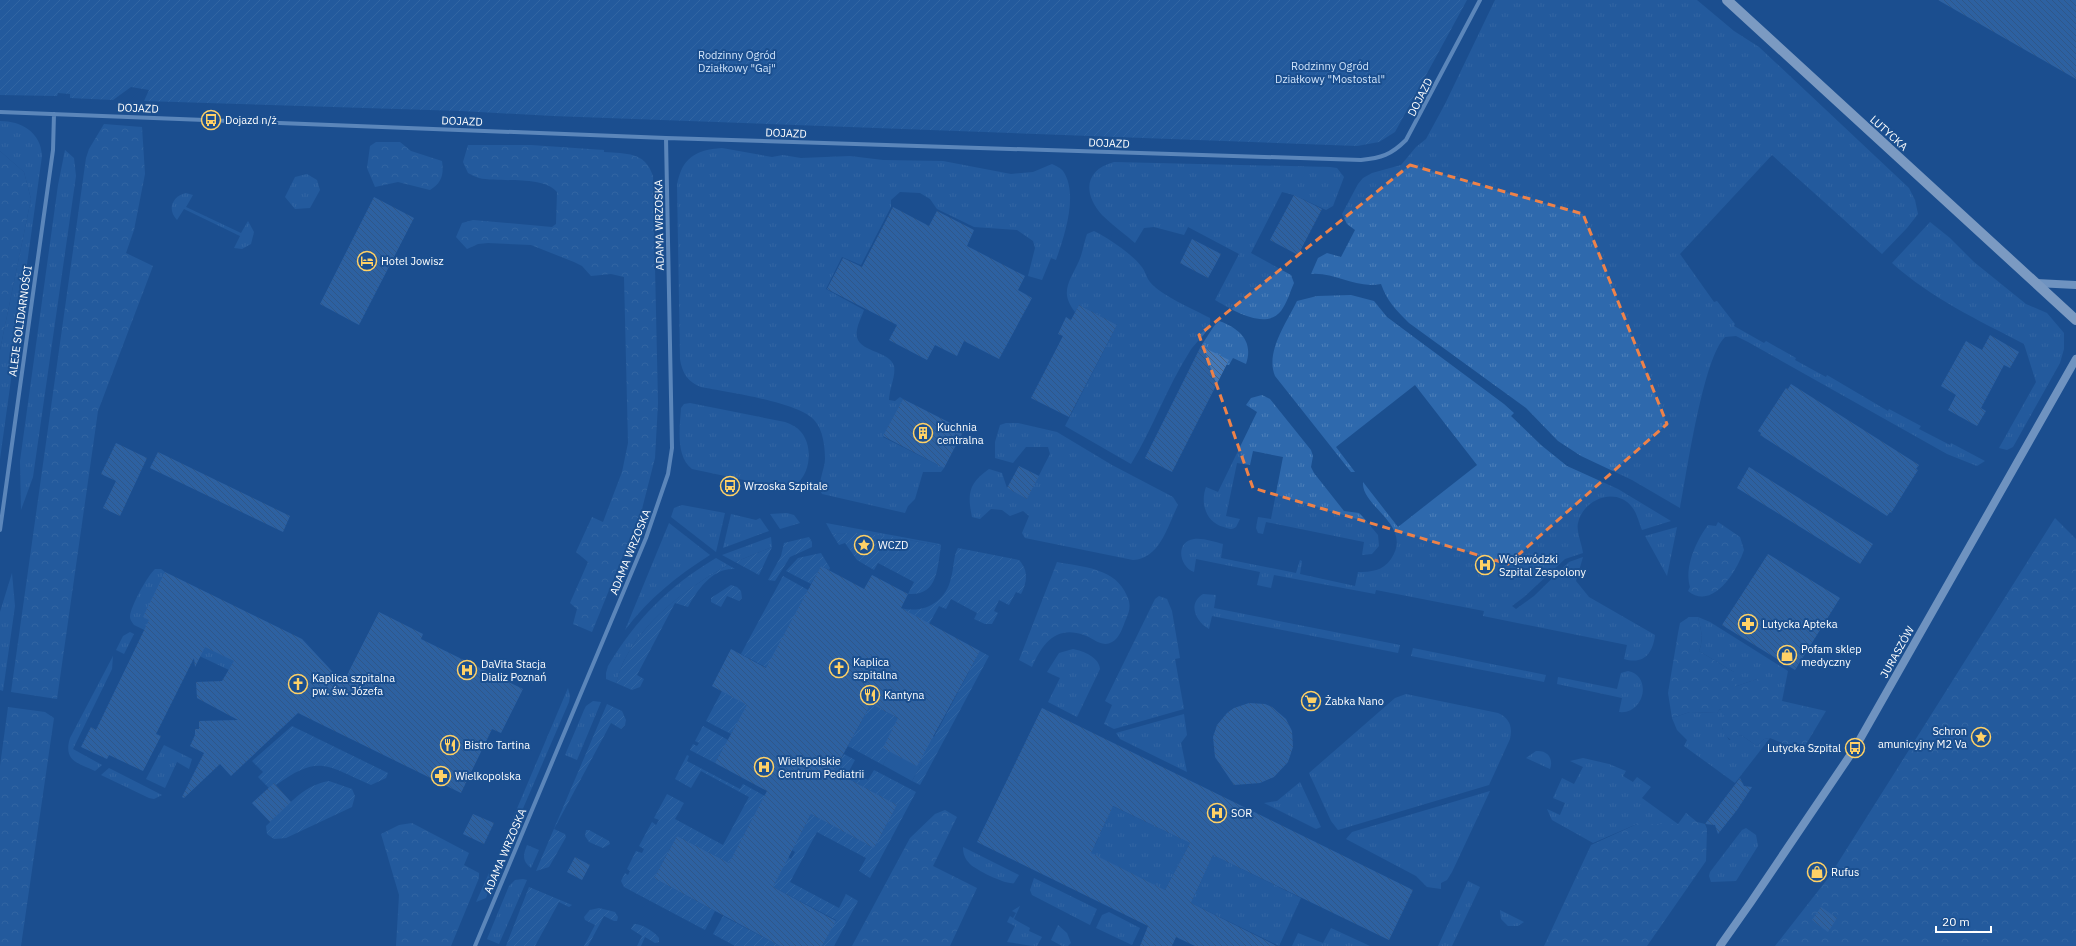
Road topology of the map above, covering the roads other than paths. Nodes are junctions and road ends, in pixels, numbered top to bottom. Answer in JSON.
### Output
{"nodes":[{"id":1,"x":1480,"y":0,"type":"edge"},
{"id":2,"x":1726,"y":0,"type":"edge"},
{"id":3,"x":0,"y":112,"type":"edge"},
{"id":4,"x":54,"y":114,"type":"junction"},
{"id":5,"x":666,"y":138,"type":"junction"},
{"id":6,"x":2036,"y":283,"type":"junction"},
{"id":7,"x":2076,"y":285,"type":"edge"},
{"id":8,"x":2076,"y":320,"type":"edge"},
{"id":9,"x":2076,"y":358,"type":"edge"},
{"id":10,"x":0,"y":530,"type":"edge"},
{"id":11,"x":475,"y":946,"type":"edge"},
{"id":12,"x":1720,"y":946,"type":"edge"}],
"edges":[{"from":1,"to":5,"type":"street","name":"DOJAZD"},
{"from":2,"to":6,"type":"main road","name":"LUTYCKA"},
{"from":3,"to":4,"type":"street","name":"DOJAZD"},
{"from":4,"to":5,"type":"street","name":"DOJAZD"},
{"from":4,"to":10,"type":"street","name":"ALEJE SOLIDARNOŚCI"},
{"from":5,"to":11,"type":"street","name":"ADAMA WRZOSKA"},
{"from":6,"to":7,"type":"street"},
{"from":6,"to":8,"type":"main road","name":"LUTYCKA"},
{"from":9,"to":12,"type":"street","name":"JURASZÓW"}]}
